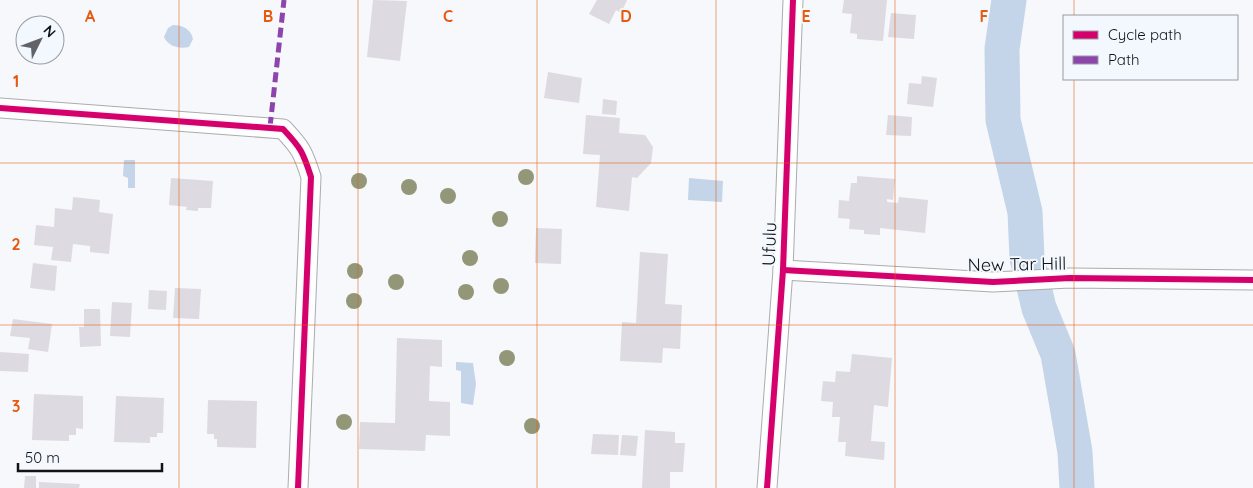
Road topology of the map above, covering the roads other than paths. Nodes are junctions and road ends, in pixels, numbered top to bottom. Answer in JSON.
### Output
{"nodes":[{"id":1,"x":793,"y":0,"type":"edge"},
{"id":2,"x":0,"y":108,"type":"edge"},
{"id":3,"x":783,"y":270,"type":"junction"},
{"id":4,"x":1253,"y":280,"type":"edge"},
{"id":5,"x":298,"y":488,"type":"edge"},
{"id":6,"x":767,"y":488,"type":"edge"}],
"edges":[{"from":1,"to":3,"type":"street","name":"Ufulu"},
{"from":2,"to":5,"type":"street"},
{"from":3,"to":4,"type":"street","name":"New Tar Hill"},
{"from":3,"to":6,"type":"street","name":"Ufulu"}]}
